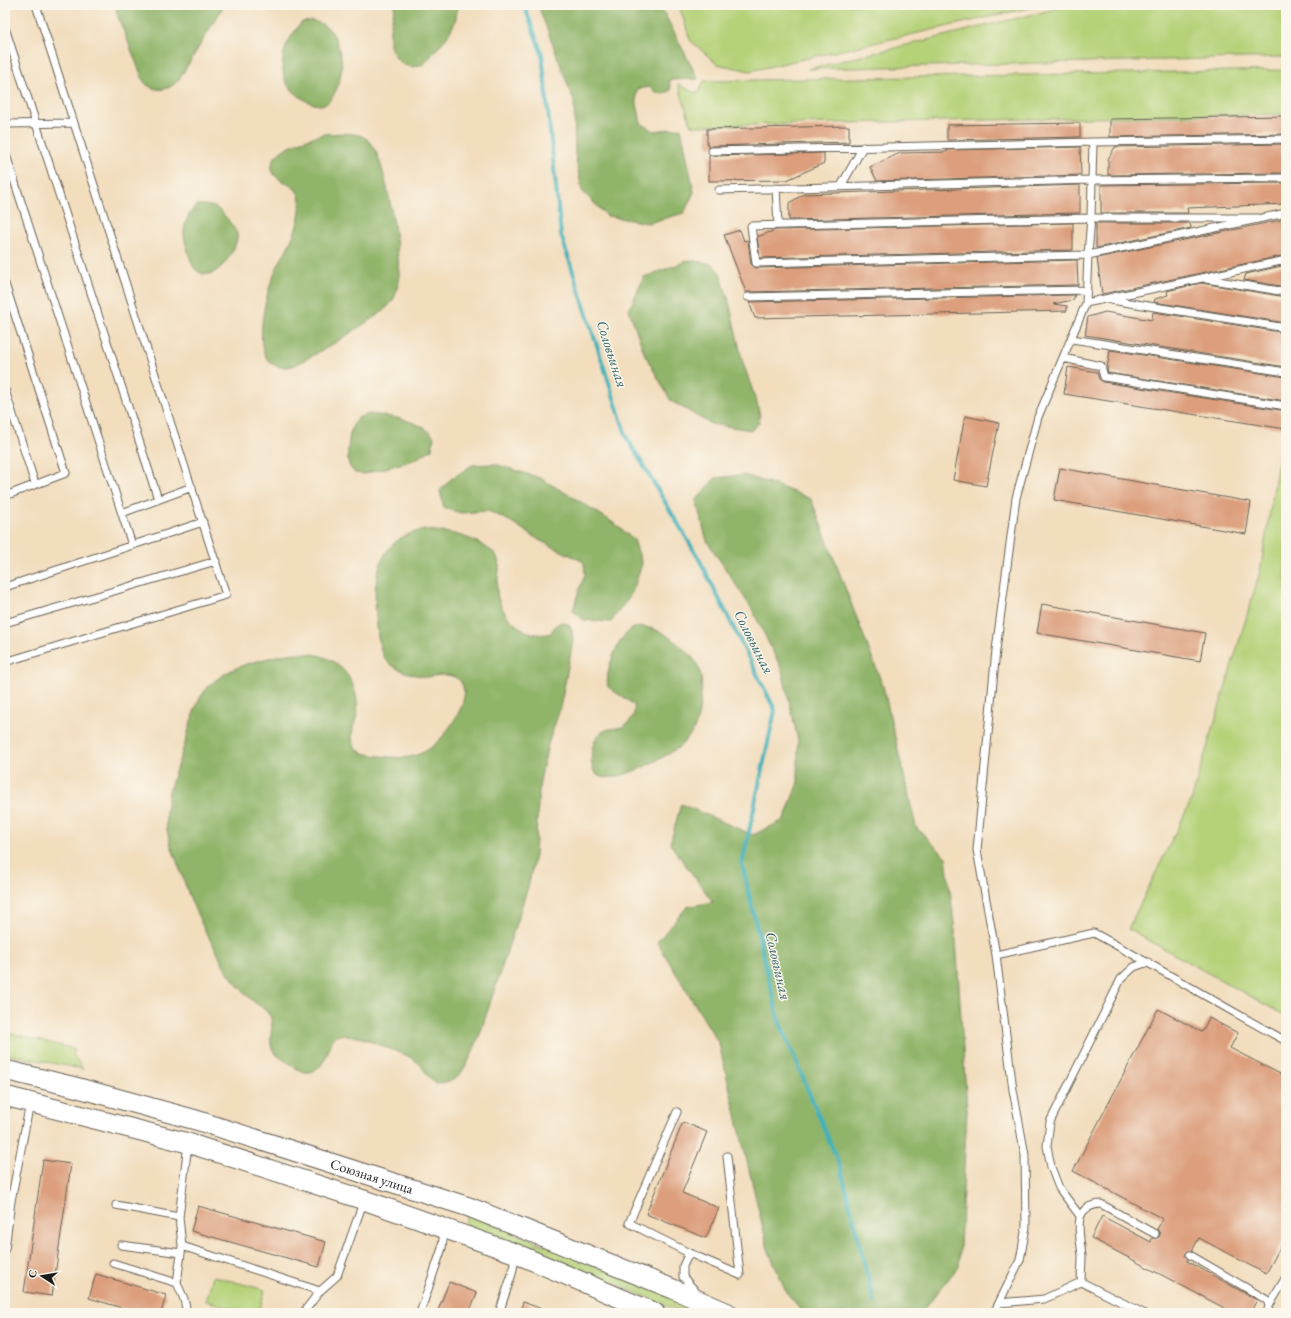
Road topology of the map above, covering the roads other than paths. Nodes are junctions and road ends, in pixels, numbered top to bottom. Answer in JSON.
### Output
{"nodes":[{"id":1,"x":36,"y":5,"type":"edge"},
{"id":2,"x":5,"y":28,"type":"edge"},
{"id":3,"x":36,"y":123,"type":"junction"},
{"id":4,"x":74,"y":123,"type":"junction"},
{"id":5,"x":5,"y":124,"type":"edge"},
{"id":6,"x":1286,"y":139,"type":"edge"},
{"id":7,"x":1093,"y":142,"type":"junction"},
{"id":8,"x":863,"y":147,"type":"junction"},
{"id":9,"x":712,"y":151,"type":"dead end"},
{"id":10,"x":5,"y":152,"type":"edge"},
{"id":11,"x":1286,"y":178,"type":"edge"},
{"id":12,"x":1092,"y":180,"type":"junction"},
{"id":13,"x":841,"y":186,"type":"junction"},
{"id":14,"x":776,"y":188,"type":"junction"},
{"id":15,"x":719,"y":190,"type":"dead end"},
{"id":16,"x":1286,"y":213,"type":"edge"},
{"id":17,"x":1091,"y":218,"type":"junction"},
{"id":18,"x":1258,"y":218,"type":"junction"},
{"id":19,"x":778,"y":225,"type":"junction"},
{"id":20,"x":1088,"y":255,"type":"junction"},
{"id":21,"x":1286,"y":260,"type":"edge"},
{"id":22,"x":1202,"y":278,"type":"junction"},
{"id":23,"x":5,"y":284,"type":"edge"},
{"id":24,"x":1087,"y":290,"type":"junction"},
{"id":25,"x":1286,"y":292,"type":"edge"},
{"id":26,"x":748,"y":297,"type":"dead end"},
{"id":27,"x":1107,"y":299,"type":"junction"},
{"id":28,"x":1086,"y":303,"type":"junction"},
{"id":29,"x":1286,"y":328,"type":"edge"},
{"id":30,"x":1072,"y":339,"type":"junction"},
{"id":31,"x":1063,"y":358,"type":"junction"},
{"id":32,"x":1286,"y":372,"type":"edge"},
{"id":33,"x":5,"y":390,"type":"edge"},
{"id":34,"x":1286,"y":406,"type":"edge"},
{"id":35,"x":35,"y":484,"type":"junction"},
{"id":36,"x":192,"y":487,"type":"junction"},
{"id":37,"x":5,"y":496,"type":"edge"},
{"id":38,"x":158,"y":499,"type":"junction"},
{"id":39,"x":122,"y":513,"type":"junction"},
{"id":40,"x":203,"y":522,"type":"junction"},
{"id":41,"x":132,"y":545,"type":"junction"},
{"id":42,"x":216,"y":561,"type":"junction"},
{"id":43,"x":5,"y":587,"type":"edge"},
{"id":44,"x":5,"y":623,"type":"edge"},
{"id":45,"x":5,"y":662,"type":"edge"},
{"id":46,"x":996,"y":955,"type":"junction"},
{"id":47,"x":1148,"y":962,"type":"junction"},
{"id":48,"x":1286,"y":1041,"type":"edge"},
{"id":49,"x":5,"y":1070,"type":"edge"},
{"id":50,"x":5,"y":1096,"type":"edge"},
{"id":51,"x":30,"y":1102,"type":"junction"},
{"id":52,"x":677,"y":1112,"type":"dead end"},
{"id":53,"x":188,"y":1143,"type":"junction"},
{"id":54,"x":727,"y":1156,"type":"dead end"},
{"id":55,"x":364,"y":1200,"type":"junction"},
{"id":56,"x":8,"y":1201,"type":"edge"},
{"id":57,"x":116,"y":1205,"type":"dead end"},
{"id":58,"x":1080,"y":1216,"type":"junction"},
{"id":59,"x":179,"y":1217,"type":"junction"},
{"id":60,"x":444,"y":1228,"type":"junction"},
{"id":61,"x":1154,"y":1234,"type":"dead end"},
{"id":62,"x":121,"y":1245,"type":"dead end"},
{"id":63,"x":5,"y":1249,"type":"edge"},
{"id":64,"x":181,"y":1249,"type":"junction"},
{"id":65,"x":516,"y":1254,"type":"junction"},
{"id":66,"x":689,"y":1254,"type":"junction"},
{"id":67,"x":1190,"y":1255,"type":"dead end"},
{"id":68,"x":113,"y":1263,"type":"dead end"},
{"id":69,"x":1286,"y":1277,"type":"edge"},
{"id":70,"x":1081,"y":1282,"type":"junction"},
{"id":71,"x":177,"y":1283,"type":"junction"},
{"id":72,"x":320,"y":1291,"type":"junction"},
{"id":73,"x":999,"y":1303,"type":"junction"},
{"id":74,"x":706,"y":1304,"type":"junction"},
{"id":75,"x":1268,"y":1310,"type":"edge"},
{"id":76,"x":188,"y":1313,"type":"edge"},
{"id":77,"x":303,"y":1313,"type":"edge"},
{"id":78,"x":420,"y":1313,"type":"edge"},
{"id":79,"x":499,"y":1313,"type":"edge"},
{"id":80,"x":655,"y":1313,"type":"edge"},
{"id":81,"x":728,"y":1313,"type":"edge"},
{"id":82,"x":994,"y":1313,"type":"edge"},
{"id":83,"x":1143,"y":1313,"type":"edge"}],
"edges":[{"from":1,"to":4,"type":"lane"},
{"from":2,"to":3,"type":"lane"},
{"from":3,"to":4,"type":"lane"},
{"from":3,"to":5,"type":"lane"},
{"from":3,"to":38,"type":"lane"},
{"from":4,"to":36,"type":"lane"},
{"from":6,"to":7,"type":"lane"},
{"from":7,"to":8,"type":"lane"},
{"from":7,"to":12,"type":"lane"},
{"from":8,"to":9,"type":"lane"},
{"from":8,"to":13,"type":"lane"},
{"from":10,"to":39,"type":"lane"},
{"from":11,"to":12,"type":"lane"},
{"from":12,"to":13,"type":"lane"},
{"from":12,"to":17,"type":"lane"},
{"from":13,"to":14,"type":"lane"},
{"from":14,"to":15,"type":"lane"},
{"from":14,"to":19,"type":"lane"},
{"from":16,"to":18,"type":"lane"},
{"from":17,"to":18,"type":"lane"},
{"from":17,"to":19,"type":"lane"},
{"from":17,"to":20,"type":"lane"},
{"from":18,"to":20,"type":"lane"},
{"from":19,"to":20,"type":"lane"},
{"from":20,"to":24,"type":"lane"},
{"from":21,"to":22,"type":"lane"},
{"from":22,"to":25,"type":"lane"},
{"from":22,"to":27,"type":"lane"},
{"from":23,"to":35,"type":"lane"},
{"from":24,"to":26,"type":"lane"},
{"from":24,"to":28,"type":"lane"},
{"from":27,"to":28,"type":"lane"},
{"from":27,"to":29,"type":"lane"},
{"from":28,"to":30,"type":"lane"},
{"from":30,"to":31,"type":"lane"},
{"from":30,"to":32,"type":"lane"},
{"from":31,"to":34,"type":"lane"},
{"from":31,"to":46,"type":"lane"},
{"from":33,"to":35,"type":"lane"},
{"from":35,"to":37,"type":"lane"},
{"from":36,"to":38,"type":"lane"},
{"from":36,"to":40,"type":"lane"},
{"from":38,"to":39,"type":"lane"},
{"from":39,"to":41,"type":"lane"},
{"from":40,"to":41,"type":"lane"},
{"from":40,"to":42,"type":"lane"},
{"from":41,"to":43,"type":"lane"},
{"from":42,"to":44,"type":"lane"},
{"from":42,"to":45,"type":"lane"},
{"from":46,"to":47,"type":"lane"},
{"from":46,"to":73,"type":"lane"},
{"from":47,"to":48,"type":"lane"},
{"from":47,"to":58,"type":"lane"},
{"from":49,"to":74,"type":"main road","name":"Союзная улица"},
{"from":50,"to":51,"type":"main road","name":"Союзная улица"},
{"from":51,"to":53,"type":"main road","name":"Союзная улица"},
{"from":51,"to":56,"type":"lane"},
{"from":52,"to":66,"type":"lane"},
{"from":53,"to":55,"type":"main road","name":"Союзная улица"},
{"from":53,"to":59,"type":"lane"},
{"from":54,"to":66,"type":"lane"},
{"from":55,"to":60,"type":"main road","name":"Союзная улица"},
{"from":55,"to":72,"type":"lane"},
{"from":56,"to":63,"type":"lane"},
{"from":57,"to":59,"type":"lane"},
{"from":58,"to":61,"type":"lane"},
{"from":58,"to":70,"type":"lane"},
{"from":59,"to":64,"type":"lane"},
{"from":60,"to":65,"type":"main road","name":"Союзная улица"},
{"from":60,"to":78,"type":"lane"},
{"from":62,"to":64,"type":"lane"},
{"from":64,"to":71,"type":"lane"},
{"from":64,"to":72,"type":"lane"},
{"from":65,"to":79,"type":"lane"},
{"from":65,"to":80,"type":"main road","name":"Союзная улица"},
{"from":66,"to":74,"type":"lane"},
{"from":67,"to":75,"type":"lane"},
{"from":68,"to":71,"type":"lane"},
{"from":69,"to":75,"type":"lane"},
{"from":70,"to":73,"type":"lane"},
{"from":70,"to":83,"type":"lane"},
{"from":71,"to":76,"type":"lane"},
{"from":72,"to":77,"type":"lane"},
{"from":73,"to":82,"type":"lane"},
{"from":74,"to":81,"type":"main road","name":"Союзная улица"}]}
